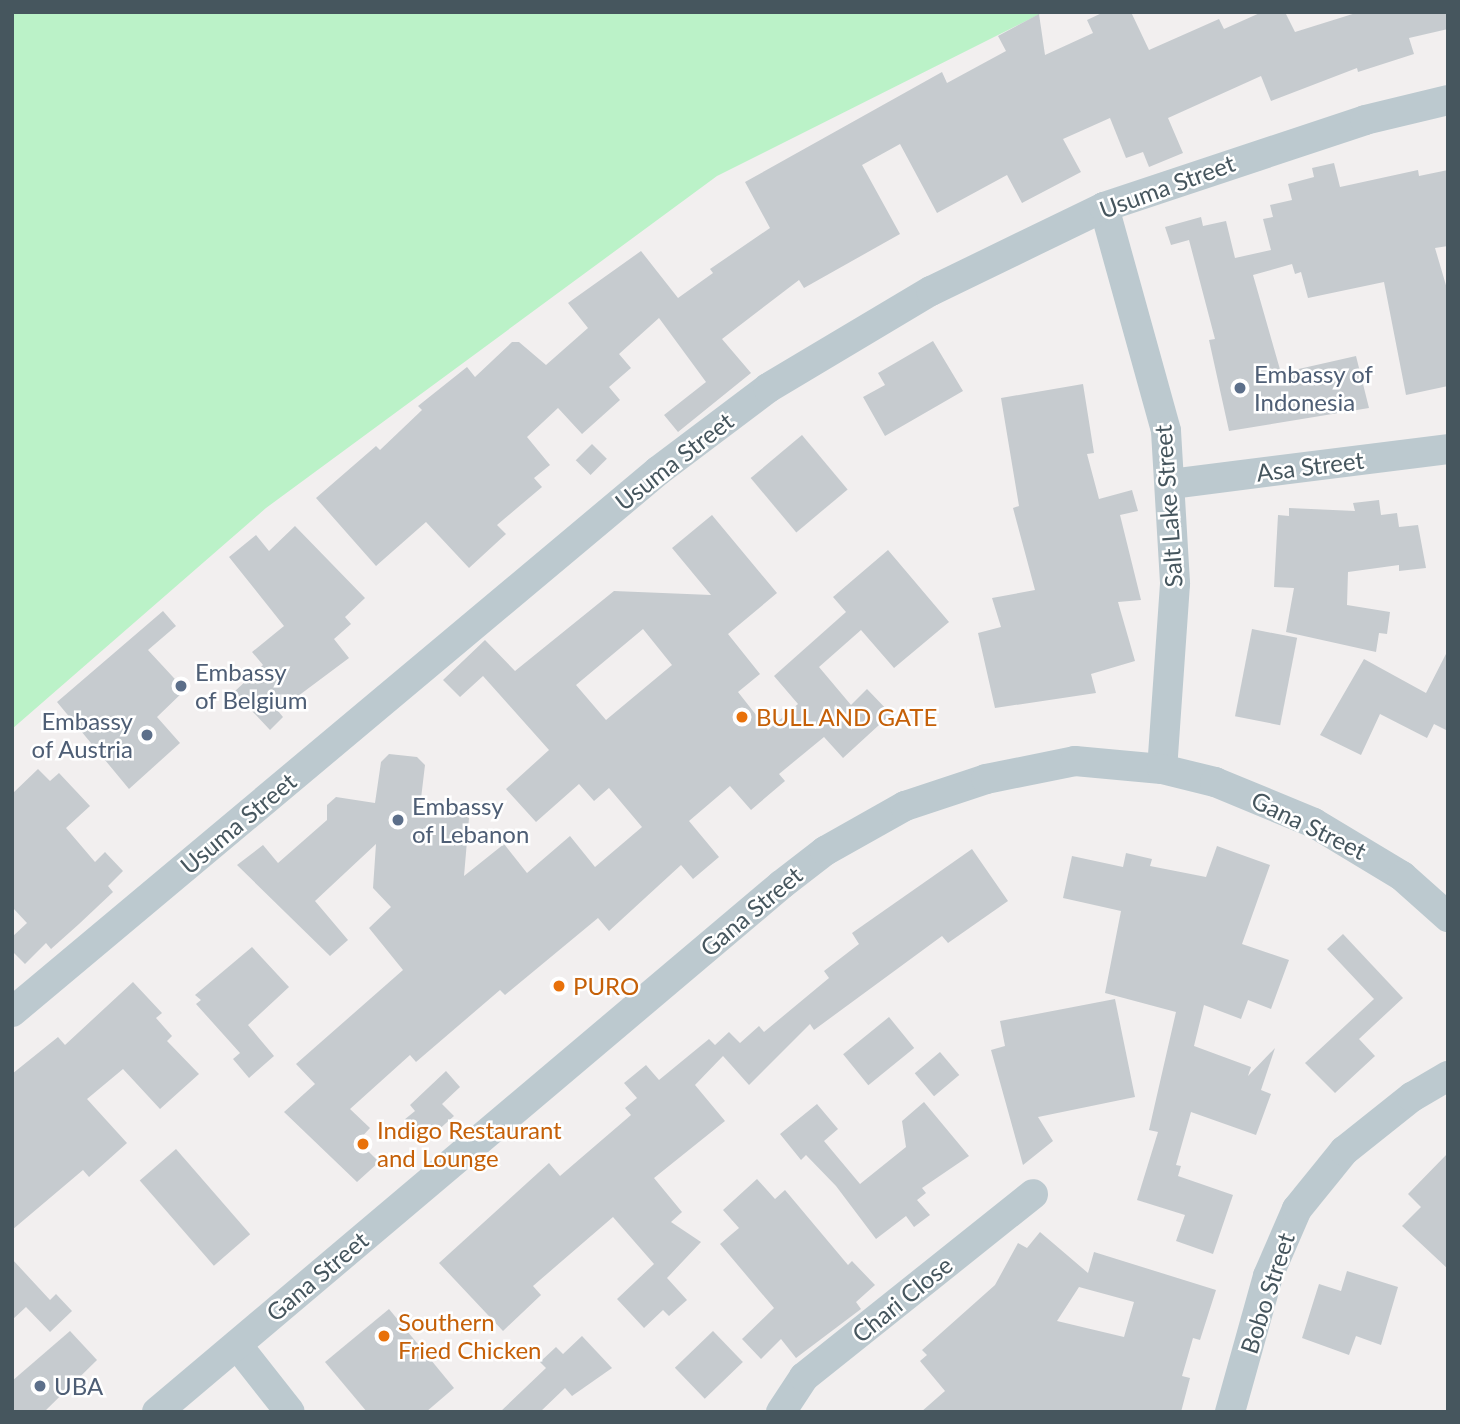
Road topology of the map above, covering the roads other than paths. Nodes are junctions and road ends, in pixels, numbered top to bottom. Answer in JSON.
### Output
{"nodes":[{"id":1,"x":1448,"y":100,"type":"edge"},
{"id":2,"x":1104,"y":207,"type":"junction"},
{"id":3,"x":1448,"y":449,"type":"edge"},
{"id":4,"x":1171,"y":484,"type":"junction"},
{"id":5,"x":1163,"y":769,"type":"junction"},
{"id":6,"x":1448,"y":917,"type":"edge"},
{"id":7,"x":12,"y":1012,"type":"edge"},
{"id":8,"x":1448,"y":1076,"type":"edge"},
{"id":9,"x":1033,"y":1194,"type":"dead end"},
{"id":10,"x":237,"y":1345,"type":"junction"},
{"id":11,"x":157,"y":1412,"type":"edge"},
{"id":12,"x":290,"y":1412,"type":"edge"},
{"id":13,"x":781,"y":1412,"type":"edge"},
{"id":14,"x":1230,"y":1412,"type":"edge"}],
"edges":[{"from":1,"to":2,"type":"street","name":"Usuma Street"},
{"from":2,"to":4,"type":"street","name":"Salt Lake Street"},
{"from":2,"to":7,"type":"street","name":"Usuma Street"},
{"from":3,"to":4,"type":"street","name":"Asa Street"},
{"from":4,"to":5,"type":"street","name":"Salt Lake Street"},
{"from":5,"to":6,"type":"street","name":"Gana Street"},
{"from":5,"to":10,"type":"street","name":"Gana Street"},
{"from":8,"to":14,"type":"street","name":"Bobo Street"},
{"from":9,"to":13,"type":"street","name":"Chari Close"},
{"from":10,"to":11,"type":"street","name":"Gana Street"},
{"from":10,"to":12,"type":"street"}]}
